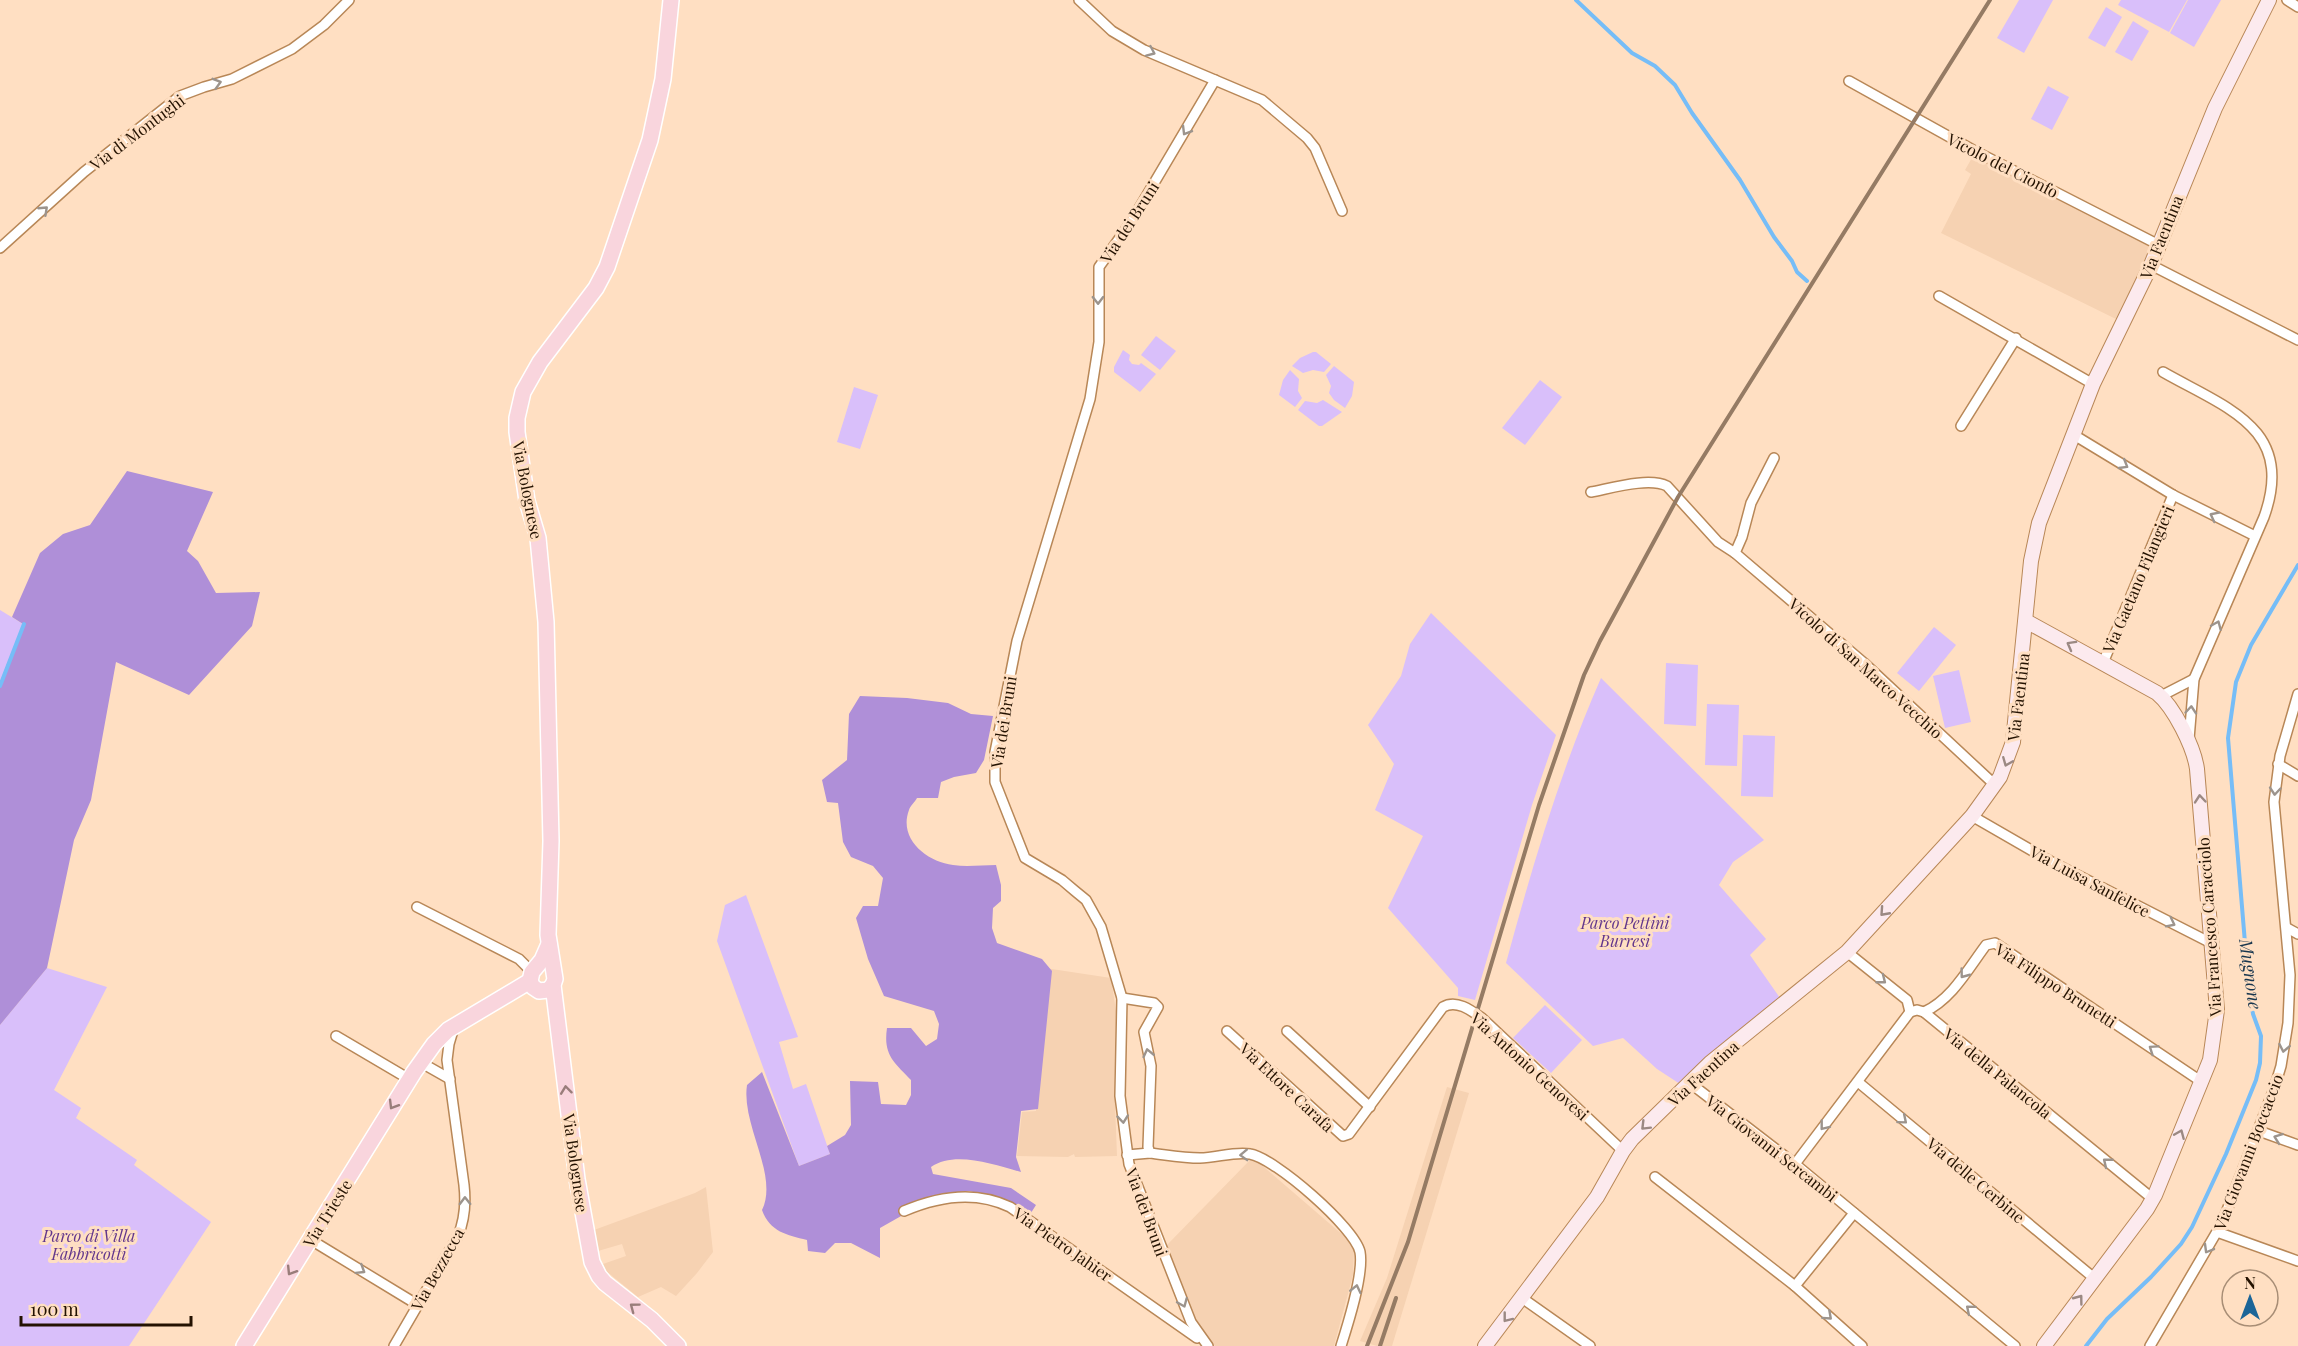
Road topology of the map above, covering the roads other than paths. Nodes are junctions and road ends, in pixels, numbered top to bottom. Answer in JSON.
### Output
{"nodes":[{"id":1,"x":349,"y":0,"type":"edge"},
{"id":2,"x":671,"y":0,"type":"edge"},
{"id":3,"x":1079,"y":0,"type":"edge"},
{"id":4,"x":2269,"y":0,"type":"edge"},
{"id":5,"x":2287,"y":0,"type":"edge"},
{"id":6,"x":2298,"y":6,"type":"edge"},
{"id":7,"x":1215,"y":80,"type":"junction"},
{"id":8,"x":1849,"y":81,"type":"dead end"},
{"id":9,"x":1342,"y":211,"type":"dead end"},
{"id":10,"x":2159,"y":244,"type":"junction"},
{"id":11,"x":0,"y":248,"type":"edge"},
{"id":12,"x":2151,"y":265,"type":"junction"},
{"id":13,"x":1939,"y":296,"type":"dead end"},
{"id":14,"x":2016,"y":338,"type":"junction"},
{"id":15,"x":2298,"y":340,"type":"edge"},
{"id":16,"x":2163,"y":372,"type":"dead end"},
{"id":17,"x":2093,"y":384,"type":"junction"},
{"id":18,"x":1961,"y":426,"type":"dead end"},
{"id":19,"x":2074,"y":435,"type":"junction"},
{"id":20,"x":1774,"y":458,"type":"dead end"},
{"id":21,"x":1591,"y":492,"type":"dead end"},
{"id":22,"x":2173,"y":495,"type":"junction"},
{"id":23,"x":2254,"y":536,"type":"junction"},
{"id":24,"x":1735,"y":553,"type":"junction"},
{"id":25,"x":2026,"y":621,"type":"junction"},
{"id":26,"x":2103,"y":663,"type":"junction"},
{"id":27,"x":2194,"y":679,"type":"junction"},
{"id":28,"x":2298,"y":694,"type":"edge"},
{"id":29,"x":2161,"y":696,"type":"junction"},
{"id":30,"x":2188,"y":741,"type":"junction"},
{"id":31,"x":2278,"y":764,"type":"junction"},
{"id":32,"x":2298,"y":776,"type":"edge"},
{"id":33,"x":1995,"y":785,"type":"junction"},
{"id":34,"x":1972,"y":816,"type":"junction"},
{"id":35,"x":417,"y":907,"type":"dead end"},
{"id":36,"x":2287,"y":928,"type":"junction"},
{"id":37,"x":2298,"y":934,"type":"edge"},
{"id":38,"x":2211,"y":943,"type":"junction"},
{"id":39,"x":549,"y":944,"type":"junction"},
{"id":40,"x":1848,"y":952,"type":"junction"},
{"id":41,"x":533,"y":973,"type":"junction"},
{"id":42,"x":553,"y":979,"type":"junction"},
{"id":43,"x":1122,"y":998,"type":"junction"},
{"id":44,"x":1910,"y":1012,"type":"junction"},
{"id":45,"x":1924,"y":1012,"type":"junction"},
{"id":46,"x":454,"y":1026,"type":"junction"},
{"id":47,"x":1287,"y":1031,"type":"dead end"},
{"id":48,"x":1227,"y":1032,"type":"dead end"},
{"id":49,"x":336,"y":1036,"type":"dead end"},
{"id":50,"x":420,"y":1062,"type":"junction"},
{"id":51,"x":409,"y":1079,"type":"junction"},
{"id":52,"x":450,"y":1079,"type":"junction"},
{"id":53,"x":1858,"y":1082,"type":"junction"},
{"id":54,"x":2202,"y":1082,"type":"junction"},
{"id":55,"x":1690,"y":1083,"type":"junction"},
{"id":56,"x":1370,"y":1107,"type":"junction"},
{"id":57,"x":2259,"y":1131,"type":"junction"},
{"id":58,"x":1349,"y":1134,"type":"joint"},
{"id":59,"x":2298,"y":1145,"type":"edge"},
{"id":60,"x":1623,"y":1150,"type":"junction"},
{"id":61,"x":1150,"y":1153,"type":"junction"},
{"id":62,"x":1127,"y":1155,"type":"junction"},
{"id":63,"x":1794,"y":1164,"type":"junction"},
{"id":64,"x":1655,"y":1177,"type":"dead end"},
{"id":65,"x":2153,"y":1199,"type":"junction"},
{"id":66,"x":904,"y":1211,"type":"dead end"},
{"id":67,"x":1854,"y":1213,"type":"junction"},
{"id":68,"x":2217,"y":1232,"type":"junction"},
{"id":69,"x":311,"y":1240,"type":"junction"},
{"id":70,"x":2298,"y":1262,"type":"edge"},
{"id":71,"x":2094,"y":1278,"type":"junction"},
{"id":72,"x":1795,"y":1286,"type":"junction"},
{"id":73,"x":1522,"y":1298,"type":"junction"},
{"id":74,"x":418,"y":1305,"type":"junction"},
{"id":75,"x":1207,"y":1345,"type":"edge"},
{"id":76,"x":244,"y":1346,"type":"edge"},
{"id":77,"x":394,"y":1346,"type":"edge"},
{"id":78,"x":678,"y":1346,"type":"edge"},
{"id":79,"x":1341,"y":1346,"type":"edge"},
{"id":80,"x":1485,"y":1346,"type":"edge"},
{"id":81,"x":1590,"y":1346,"type":"edge"},
{"id":82,"x":1862,"y":1346,"type":"edge"},
{"id":83,"x":2015,"y":1346,"type":"edge"},
{"id":84,"x":2044,"y":1346,"type":"edge"},
{"id":85,"x":2150,"y":1346,"type":"edge"}],
"edges":[{"from":11,"to":1,"type":"street","name":"Via di Montughi","one_way":true},
{"from":2,"to":39,"type":"main road","name":"Via Bolognese"},
{"from":3,"to":7,"type":"street","one_way":true},
{"from":4,"to":10,"type":"street","name":"Via Faentina"},
{"from":5,"to":6,"type":"street"},
{"from":7,"to":9,"type":"street"},
{"from":7,"to":43,"type":"street","name":"Via dei Bruni","one_way":true},
{"from":8,"to":10,"type":"street","name":"Vicolo del Cionfo"},
{"from":10,"to":12,"type":"street","name":"Via Faentina"},
{"from":12,"to":15,"type":"street"},
{"from":12,"to":17,"type":"street","name":"Via Faentina"},
{"from":13,"to":14,"type":"street"},
{"from":14,"to":17,"type":"street"},
{"from":14,"to":18,"type":"street"},
{"from":16,"to":23,"type":"street","name":"Via Francesco Caracciolo"},
{"from":17,"to":19,"type":"street","name":"Via Faentina"},
{"from":19,"to":22,"type":"street","one_way":true},
{"from":19,"to":25,"type":"street","name":"Via Faentina"},
{"from":20,"to":24,"type":"street"},
{"from":21,"to":24,"type":"street","name":"Vicolo di San Marco Vecchio"},
{"from":23,"to":22,"type":"street","one_way":true},
{"from":22,"to":26,"type":"street","name":"Via Gaetano Filangieri"},
{"from":27,"to":23,"type":"street","name":"Via Francesco Caracciolo","one_way":true},
{"from":24,"to":33,"type":"street","name":"Vicolo di San Marco Vecchio"},
{"from":26,"to":25,"type":"street","one_way":true},
{"from":25,"to":33,"type":"street","name":"Via Faentina","one_way":true},
{"from":26,"to":29,"type":"street"},
{"from":27,"to":29,"type":"street"},
{"from":30,"to":27,"type":"street","name":"Via Francesco Caracciolo","one_way":true},
{"from":28,"to":31,"type":"street","name":"Via Giovanni Boccaccio"},
{"from":29,"to":30,"type":"street"},
{"from":38,"to":30,"type":"street","name":"Via Francesco Caracciolo","one_way":true},
{"from":31,"to":32,"type":"street"},
{"from":31,"to":36,"type":"street","name":"Via Giovanni Boccaccio","one_way":true},
{"from":33,"to":34,"type":"street","name":"Via Faentina"},
{"from":34,"to":38,"type":"street","name":"Via Luisa Sanfelice","one_way":true},
{"from":34,"to":40,"type":"street","name":"Via Faentina","one_way":true},
{"from":35,"to":41,"type":"street"},
{"from":36,"to":37,"type":"street"},
{"from":36,"to":57,"type":"street","name":"Via Giovanni Boccaccio","one_way":true},
{"from":38,"to":54,"type":"street","name":"Via Francesco Caracciolo"},
{"from":39,"to":41,"type":"main road","name":"Via Bolognese"},
{"from":39,"to":42,"type":"main road","name":"Via Bolognese"},
{"from":40,"to":44,"type":"street","one_way":true},
{"from":40,"to":55,"type":"street","name":"Via Faentina"},
{"from":41,"to":42,"type":"main road"},
{"from":41,"to":42,"type":"main road"},
{"from":41,"to":46,"type":"main road","name":"Via Trieste"},
{"from":78,"to":42,"type":"main road","name":"Via Bolognese","one_way":true},
{"from":61,"to":43,"type":"street","one_way":true},
{"from":43,"to":62,"type":"street","name":"Via dei Bruni","one_way":true},
{"from":44,"to":45,"type":"street"},
{"from":44,"to":53,"type":"street"},
{"from":54,"to":45,"type":"street","name":"Via Filippo Brunetti","one_way":true},
{"from":65,"to":45,"type":"street","name":"Via della Palancola","one_way":true},
{"from":46,"to":50,"type":"main road","name":"Via Trieste"},
{"from":46,"to":52,"type":"street","name":"Via Bezzecca"},
{"from":47,"to":56,"type":"street"},
{"from":48,"to":58,"type":"street","name":"Via Ettore Carafa"},
{"from":49,"to":51,"type":"street"},
{"from":50,"to":51,"type":"main road","name":"Via Trieste"},
{"from":50,"to":52,"type":"street"},
{"from":51,"to":69,"type":"main road","name":"Via Trieste","one_way":true},
{"from":74,"to":52,"type":"street","name":"Via Bezzecca","one_way":true},
{"from":53,"to":63,"type":"street","one_way":true},
{"from":53,"to":71,"type":"street","name":"Via delle Cerbine","one_way":true},
{"from":65,"to":54,"type":"street","name":"Via Francesco Caracciolo","one_way":true},
{"from":55,"to":60,"type":"street","name":"Via Faentina","one_way":true},
{"from":55,"to":63,"type":"street","name":"Via Giovanni Sercambi"},
{"from":56,"to":58,"type":"street","name":"Via Antonio Genovesi"},
{"from":56,"to":60,"type":"street","name":"Via Antonio Genovesi"},
{"from":59,"to":57,"type":"street","one_way":true},
{"from":57,"to":68,"type":"street","name":"Via Giovanni Boccaccio"},
{"from":60,"to":73,"type":"street","name":"Via Faentina"},
{"from":61,"to":62,"type":"street"},
{"from":79,"to":61,"type":"street","one_way":true},
{"from":62,"to":75,"type":"street","name":"Via dei Bruni","one_way":true},
{"from":63,"to":67,"type":"street","name":"Via Giovanni Sercambi"},
{"from":64,"to":72,"type":"street"},
{"from":65,"to":71,"type":"street","name":"Via Francesco Caracciolo"},
{"from":66,"to":75,"type":"street","name":"Via Pietro Jahier"},
{"from":67,"to":72,"type":"street","name":"Via Giovanni Sercambi"},
{"from":83,"to":67,"type":"street","name":"Via Giovanni Sercambi","one_way":true},
{"from":68,"to":70,"type":"street"},
{"from":68,"to":85,"type":"street","name":"Via Giovanni Boccaccio","one_way":true},
{"from":69,"to":74,"type":"street","one_way":true},
{"from":69,"to":76,"type":"main road","name":"Via Trieste","one_way":true},
{"from":84,"to":71,"type":"street","name":"Via Francesco Caracciolo","one_way":true},
{"from":72,"to":82,"type":"street","one_way":true},
{"from":73,"to":80,"type":"street","name":"Via Faentina","one_way":true},
{"from":73,"to":81,"type":"street"},
{"from":74,"to":77,"type":"street","name":"Via Bezzecca"}]}
